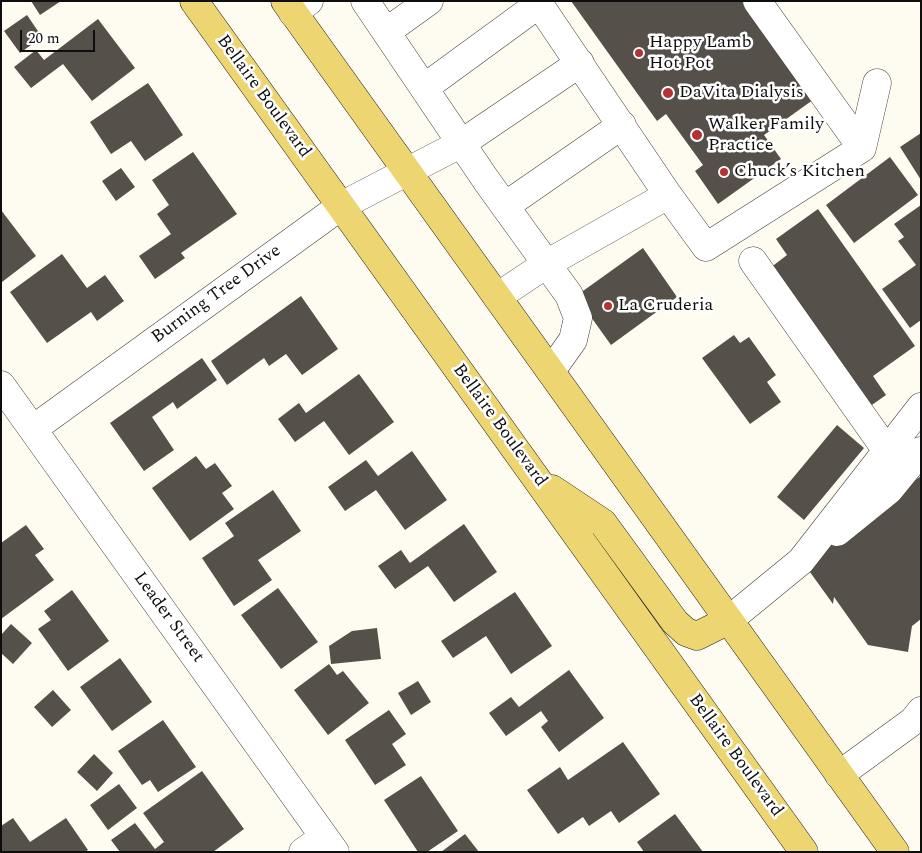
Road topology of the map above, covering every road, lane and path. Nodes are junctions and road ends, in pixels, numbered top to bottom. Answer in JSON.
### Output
{"nodes":[{"id":1,"x":194,"y":1,"type":"edge"},
{"id":2,"x":365,"y":1,"type":"edge"},
{"id":3,"x":429,"y":1,"type":"edge"},
{"id":4,"x":758,"y":1,"type":"edge"},
{"id":5,"x":540,"y":3,"type":"edge"},
{"id":6,"x":296,"y":5,"type":"edge"},
{"id":7,"x":386,"y":32,"type":"junction"},
{"id":8,"x":580,"y":63,"type":"junction"},
{"id":9,"x":876,"y":83,"type":"dead end"},
{"id":10,"x":424,"y":88,"type":"junction"},
{"id":11,"x":622,"y":125,"type":"junction"},
{"id":12,"x":462,"y":144,"type":"junction"},
{"id":13,"x":862,"y":148,"type":"junction"},
{"id":14,"x":407,"y":171,"type":"junction"},
{"id":15,"x":668,"y":195,"type":"junction"},
{"id":16,"x":341,"y":206,"type":"junction"},
{"id":17,"x":505,"y":206,"type":"junction"},
{"id":18,"x":753,"y":261,"type":"dead end"},
{"id":19,"x":548,"y":263,"type":"junction"},
{"id":20,"x":497,"y":297,"type":"junction"},
{"id":21,"x":551,"y":372,"type":"junction"},
{"id":22,"x":1,"y":385,"type":"edge"},
{"id":23,"x":921,"y":407,"type":"edge"},
{"id":24,"x":33,"y":429,"type":"junction"},
{"id":25,"x":887,"y":451,"type":"junction"},
{"id":26,"x":921,"y":451,"type":"edge"},
{"id":27,"x":538,"y":480,"type":"junction"},
{"id":28,"x":801,"y":561,"type":"junction"},
{"id":29,"x":729,"y":620,"type":"junction"},
{"id":30,"x":918,"y":721,"type":"edge"},
{"id":31,"x":840,"y":775,"type":"junction"},
{"id":32,"x":321,"y":847,"type":"edge"},
{"id":33,"x":804,"y":852,"type":"edge"},
{"id":34,"x":894,"y":852,"type":"edge"}],
"edges":[{"from":1,"to":16,"type":"main road","name":"Bellaire Boulevard"},
{"from":2,"to":7,"type":"street"},
{"from":3,"to":7,"type":"street"},
{"from":4,"to":13,"type":"street"},
{"from":5,"to":8,"type":"street"},
{"from":5,"to":10,"type":"street"},
{"from":6,"to":14,"type":"main road"},
{"from":7,"to":10,"type":"street"},
{"from":8,"to":11,"type":"street"},
{"from":8,"to":12,"type":"street","name":"Burning Tree Drive"},
{"from":9,"to":13,"type":"street"},
{"from":10,"to":12,"type":"street"},
{"from":11,"to":15,"type":"street"},
{"from":11,"to":17,"type":"street"},
{"from":12,"to":14,"type":"street","name":"Burning Tree Drive"},
{"from":12,"to":17,"type":"street"},
{"from":13,"to":15,"type":"street"},
{"from":14,"to":16,"type":"street","name":"Burning Tree Drive"},
{"from":14,"to":20,"type":"main road"},
{"from":15,"to":19,"type":"street"},
{"from":16,"to":24,"type":"street","name":"Burning Tree Drive"},
{"from":16,"to":27,"type":"main road","name":"Bellaire Boulevard"},
{"from":17,"to":19,"type":"street"},
{"from":18,"to":25,"type":"street"},
{"from":19,"to":20,"type":"street"},
{"from":19,"to":21,"type":"street"},
{"from":20,"to":21,"type":"main road"},
{"from":21,"to":29,"type":"main road"},
{"from":22,"to":24,"type":"street","name":"Leader Street"},
{"from":23,"to":25,"type":"street"},
{"from":24,"to":32,"type":"street","name":"Leader Street"},
{"from":25,"to":28,"type":"street"},
{"from":26,"to":28,"type":"street"},
{"from":27,"to":29,"type":"main road"},
{"from":27,"to":33,"type":"main road","name":"Bellaire Boulevard"},
{"from":28,"to":29,"type":"street"},
{"from":29,"to":31,"type":"main road"},
{"from":30,"to":31,"type":"street"},
{"from":31,"to":34,"type":"main road"}]}
